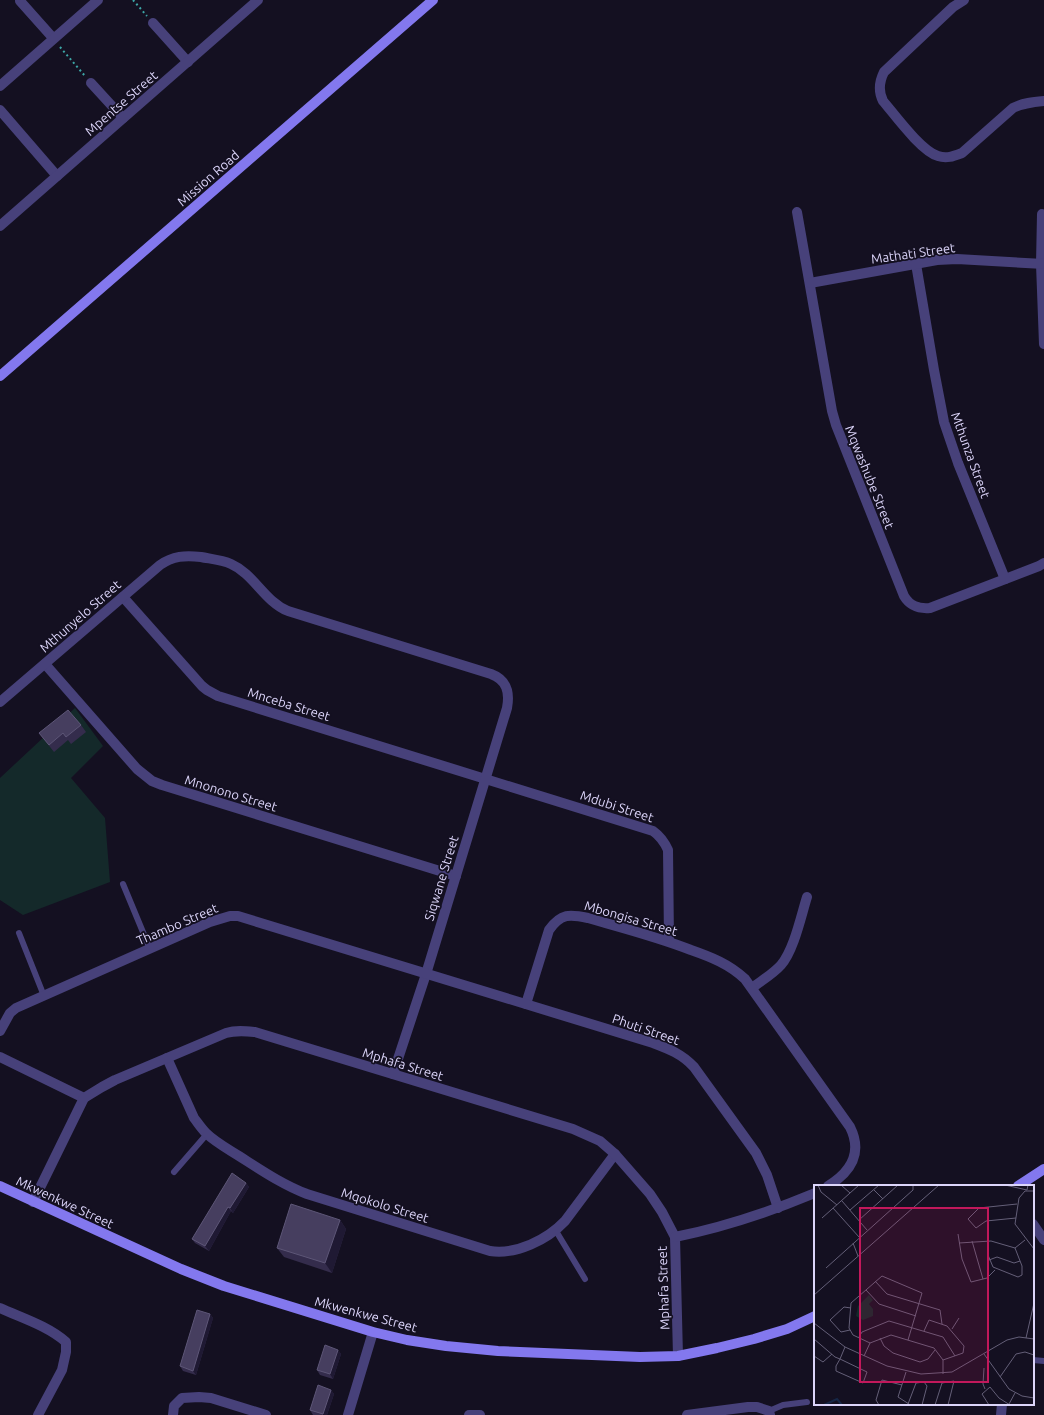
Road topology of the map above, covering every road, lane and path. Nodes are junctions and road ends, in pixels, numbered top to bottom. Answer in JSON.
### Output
{"nodes":[{"id":1,"x":98,"y":0,"type":"edge"},
{"id":2,"x":134,"y":0,"type":"edge"},
{"id":3,"x":433,"y":0,"type":"edge"},
{"id":4,"x":964,"y":0,"type":"edge"},
{"id":5,"x":20,"y":1,"type":"edge"},
{"id":6,"x":253,"y":2,"type":"edge"},
{"id":7,"x":153,"y":22,"type":"joint"},
{"id":8,"x":53,"y":38,"type":"junction"},
{"id":9,"x":188,"y":62,"type":"junction"},
{"id":10,"x":91,"y":83,"type":"joint"},
{"id":11,"x":0,"y":86,"type":"edge"},
{"id":12,"x":1044,"y":101,"type":"edge"},
{"id":13,"x":0,"y":110,"type":"edge"},
{"id":14,"x":123,"y":118,"type":"junction"},
{"id":15,"x":57,"y":176,"type":"junction"},
{"id":16,"x":797,"y":212,"type":"dead end"},
{"id":17,"x":1042,"y":214,"type":"dead end"},
{"id":18,"x":0,"y":226,"type":"edge"},
{"id":19,"x":916,"y":264,"type":"junction"},
{"id":20,"x":1043,"y":264,"type":"edge"},
{"id":21,"x":810,"y":283,"type":"junction"},
{"id":22,"x":1044,"y":344,"type":"edge"},
{"id":23,"x":0,"y":376,"type":"edge"},
{"id":24,"x":1044,"y":563,"type":"edge"},
{"id":25,"x":1005,"y":579,"type":"junction"},
{"id":26,"x":123,"y":596,"type":"junction"},
{"id":27,"x":45,"y":664,"type":"junction"},
{"id":28,"x":508,"y":689,"type":"joint"},
{"id":29,"x":0,"y":702,"type":"edge"},
{"id":30,"x":485,"y":779,"type":"junction"},
{"id":31,"x":456,"y":876,"type":"junction"},
{"id":32,"x":123,"y":884,"type":"dead end"},
{"id":33,"x":807,"y":898,"type":"dead end"},
{"id":34,"x":19,"y":933,"type":"dead end"},
{"id":35,"x":669,"y":941,"type":"junction"},
{"id":36,"x":150,"y":949,"type":"junction"},
{"id":37,"x":426,"y":974,"type":"junction"},
{"id":38,"x":752,"y":988,"type":"junction"},
{"id":39,"x":44,"y":996,"type":"junction"},
{"id":40,"x":526,"y":1004,"type":"junction"},
{"id":41,"x":0,"y":1031,"type":"edge"},
{"id":42,"x":0,"y":1057,"type":"edge"},
{"id":43,"x":167,"y":1058,"type":"junction"},
{"id":44,"x":394,"y":1074,"type":"junction"},
{"id":45,"x":84,"y":1098,"type":"junction"},
{"id":46,"x":207,"y":1134,"type":"junction"},
{"id":47,"x":615,"y":1154,"type":"junction"},
{"id":48,"x":1044,"y":1169,"type":"edge"},
{"id":49,"x":174,"y":1172,"type":"dead end"},
{"id":50,"x":830,"y":1185,"type":"edge"},
{"id":51,"x":1020,"y":1185,"type":"edge"},
{"id":52,"x":0,"y":1186,"type":"edge"},
{"id":53,"x":814,"y":1193,"type":"edge"},
{"id":54,"x":33,"y":1202,"type":"junction"},
{"id":55,"x":778,"y":1208,"type":"junction"},
{"id":56,"x":1034,"y":1225,"type":"edge"},
{"id":57,"x":556,"y":1231,"type":"junction"},
{"id":58,"x":675,"y":1237,"type":"junction"},
{"id":59,"x":1044,"y":1240,"type":"edge"},
{"id":60,"x":585,"y":1279,"type":"dead end"},
{"id":61,"x":0,"y":1308,"type":"edge"},
{"id":62,"x":814,"y":1316,"type":"edge"},
{"id":63,"x":373,"y":1332,"type":"junction"},
{"id":64,"x":678,"y":1356,"type":"junction"},
{"id":65,"x":1034,"y":1360,"type":"edge"},
{"id":66,"x":1044,"y":1361,"type":"edge"},
{"id":67,"x":807,"y":1402,"type":"dead end"},
{"id":68,"x":1002,"y":1405,"type":"edge"},
{"id":69,"x":770,"y":1413,"type":"edge"},
{"id":70,"x":38,"y":1415,"type":"edge"},
{"id":71,"x":173,"y":1415,"type":"edge"},
{"id":72,"x":266,"y":1415,"type":"edge"},
{"id":73,"x":348,"y":1415,"type":"edge"},
{"id":74,"x":468,"y":1415,"type":"edge"},
{"id":75,"x":480,"y":1415,"type":"edge"},
{"id":76,"x":687,"y":1415,"type":"edge"},
{"id":77,"x":1001,"y":1415,"type":"edge"}],
"edges":[{"from":1,"to":8,"type":"street"},
{"from":2,"to":7,"type":"path"},
{"from":3,"to":23,"type":"street","name":"Mission Road"},
{"from":4,"to":12,"type":"street"},
{"from":5,"to":8,"type":"street"},
{"from":6,"to":9,"type":"street","name":"Mpentse Street"},
{"from":7,"to":9,"type":"street"},
{"from":8,"to":10,"type":"path"},
{"from":8,"to":11,"type":"street"},
{"from":9,"to":14,"type":"street","name":"Mpentse Street"},
{"from":10,"to":14,"type":"street"},
{"from":13,"to":15,"type":"street"},
{"from":14,"to":15,"type":"street","name":"Mpentse Street"},
{"from":15,"to":18,"type":"street","name":"Mpentse Street"},
{"from":16,"to":21,"type":"street","name":"Mqwashube Street"},
{"from":17,"to":20,"type":"street"},
{"from":19,"to":20,"type":"street","name":"Mathati Street"},
{"from":19,"to":21,"type":"street","name":"Mathati Street"},
{"from":19,"to":25,"type":"street","name":"Mthunza Street"},
{"from":20,"to":22,"type":"street"},
{"from":21,"to":25,"type":"street","name":"Mqwashube Street"},
{"from":24,"to":25,"type":"street","name":"Mqwashube Street"},
{"from":26,"to":27,"type":"street","name":"Mthunyelo Street"},
{"from":26,"to":28,"type":"street","name":"Mthunyelo Street"},
{"from":26,"to":30,"type":"street","name":"Mnceba Street"},
{"from":27,"to":29,"type":"street","name":"Mthunyelo Street"},
{"from":27,"to":31,"type":"street","name":"Mnonono Street"},
{"from":28,"to":30,"type":"street","name":"Siqwane Street"},
{"from":30,"to":31,"type":"street","name":"Siqwane Street"},
{"from":30,"to":35,"type":"street","name":"Mdubi Street"},
{"from":31,"to":37,"type":"street","name":"Siqwane Street"},
{"from":32,"to":36,"type":"lane"},
{"from":33,"to":38,"type":"street"},
{"from":34,"to":39,"type":"lane"},
{"from":35,"to":38,"type":"street","name":"Mbongisa Street"},
{"from":35,"to":40,"type":"street","name":"Mbongisa Street"},
{"from":36,"to":37,"type":"street","name":"Thambo Street"},
{"from":36,"to":39,"type":"street","name":"Thambo Street"},
{"from":37,"to":40,"type":"street","name":"Phuti Street"},
{"from":37,"to":44,"type":"street","name":"Siqwane Street"},
{"from":38,"to":50,"type":"street","name":"Mbongisa Street"},
{"from":39,"to":41,"type":"street","name":"Thambo Street"},
{"from":40,"to":55,"type":"street","name":"Phuti Street"},
{"from":42,"to":45,"type":"street"},
{"from":43,"to":44,"type":"street","name":"Mphafa Street"},
{"from":43,"to":45,"type":"street","name":"Mphafa Street"},
{"from":43,"to":46,"type":"street","name":"Mqokolo Street"},
{"from":44,"to":47,"type":"street","name":"Mphafa Street"},
{"from":45,"to":54,"type":"street"},
{"from":46,"to":49,"type":"lane"},
{"from":46,"to":57,"type":"street","name":"Mqokolo Street"},
{"from":47,"to":57,"type":"street","name":"Mqokolo Street"},
{"from":47,"to":58,"type":"street","name":"Mphafa Street"},
{"from":48,"to":51,"type":"street"},
{"from":52,"to":54,"type":"street","name":"Mkwenkwe Street"},
{"from":53,"to":55,"type":"street"},
{"from":54,"to":63,"type":"street","name":"Mkwenkwe Street"},
{"from":55,"to":58,"type":"street"},
{"from":56,"to":59,"type":"street"},
{"from":57,"to":60,"type":"lane"},
{"from":58,"to":64,"type":"street","name":"Mphafa Street"},
{"from":61,"to":70,"type":"street"},
{"from":62,"to":64,"type":"street","name":"Mkwenkwe Street"},
{"from":63,"to":64,"type":"street","name":"Mkwenkwe Street"},
{"from":63,"to":73,"type":"street"},
{"from":65,"to":66,"type":"lane"},
{"from":67,"to":69,"type":"lane"},
{"from":68,"to":77,"type":"street"},
{"from":69,"to":76,"type":"street"},
{"from":71,"to":72,"type":"street"},
{"from":74,"to":75,"type":"street"}]}
